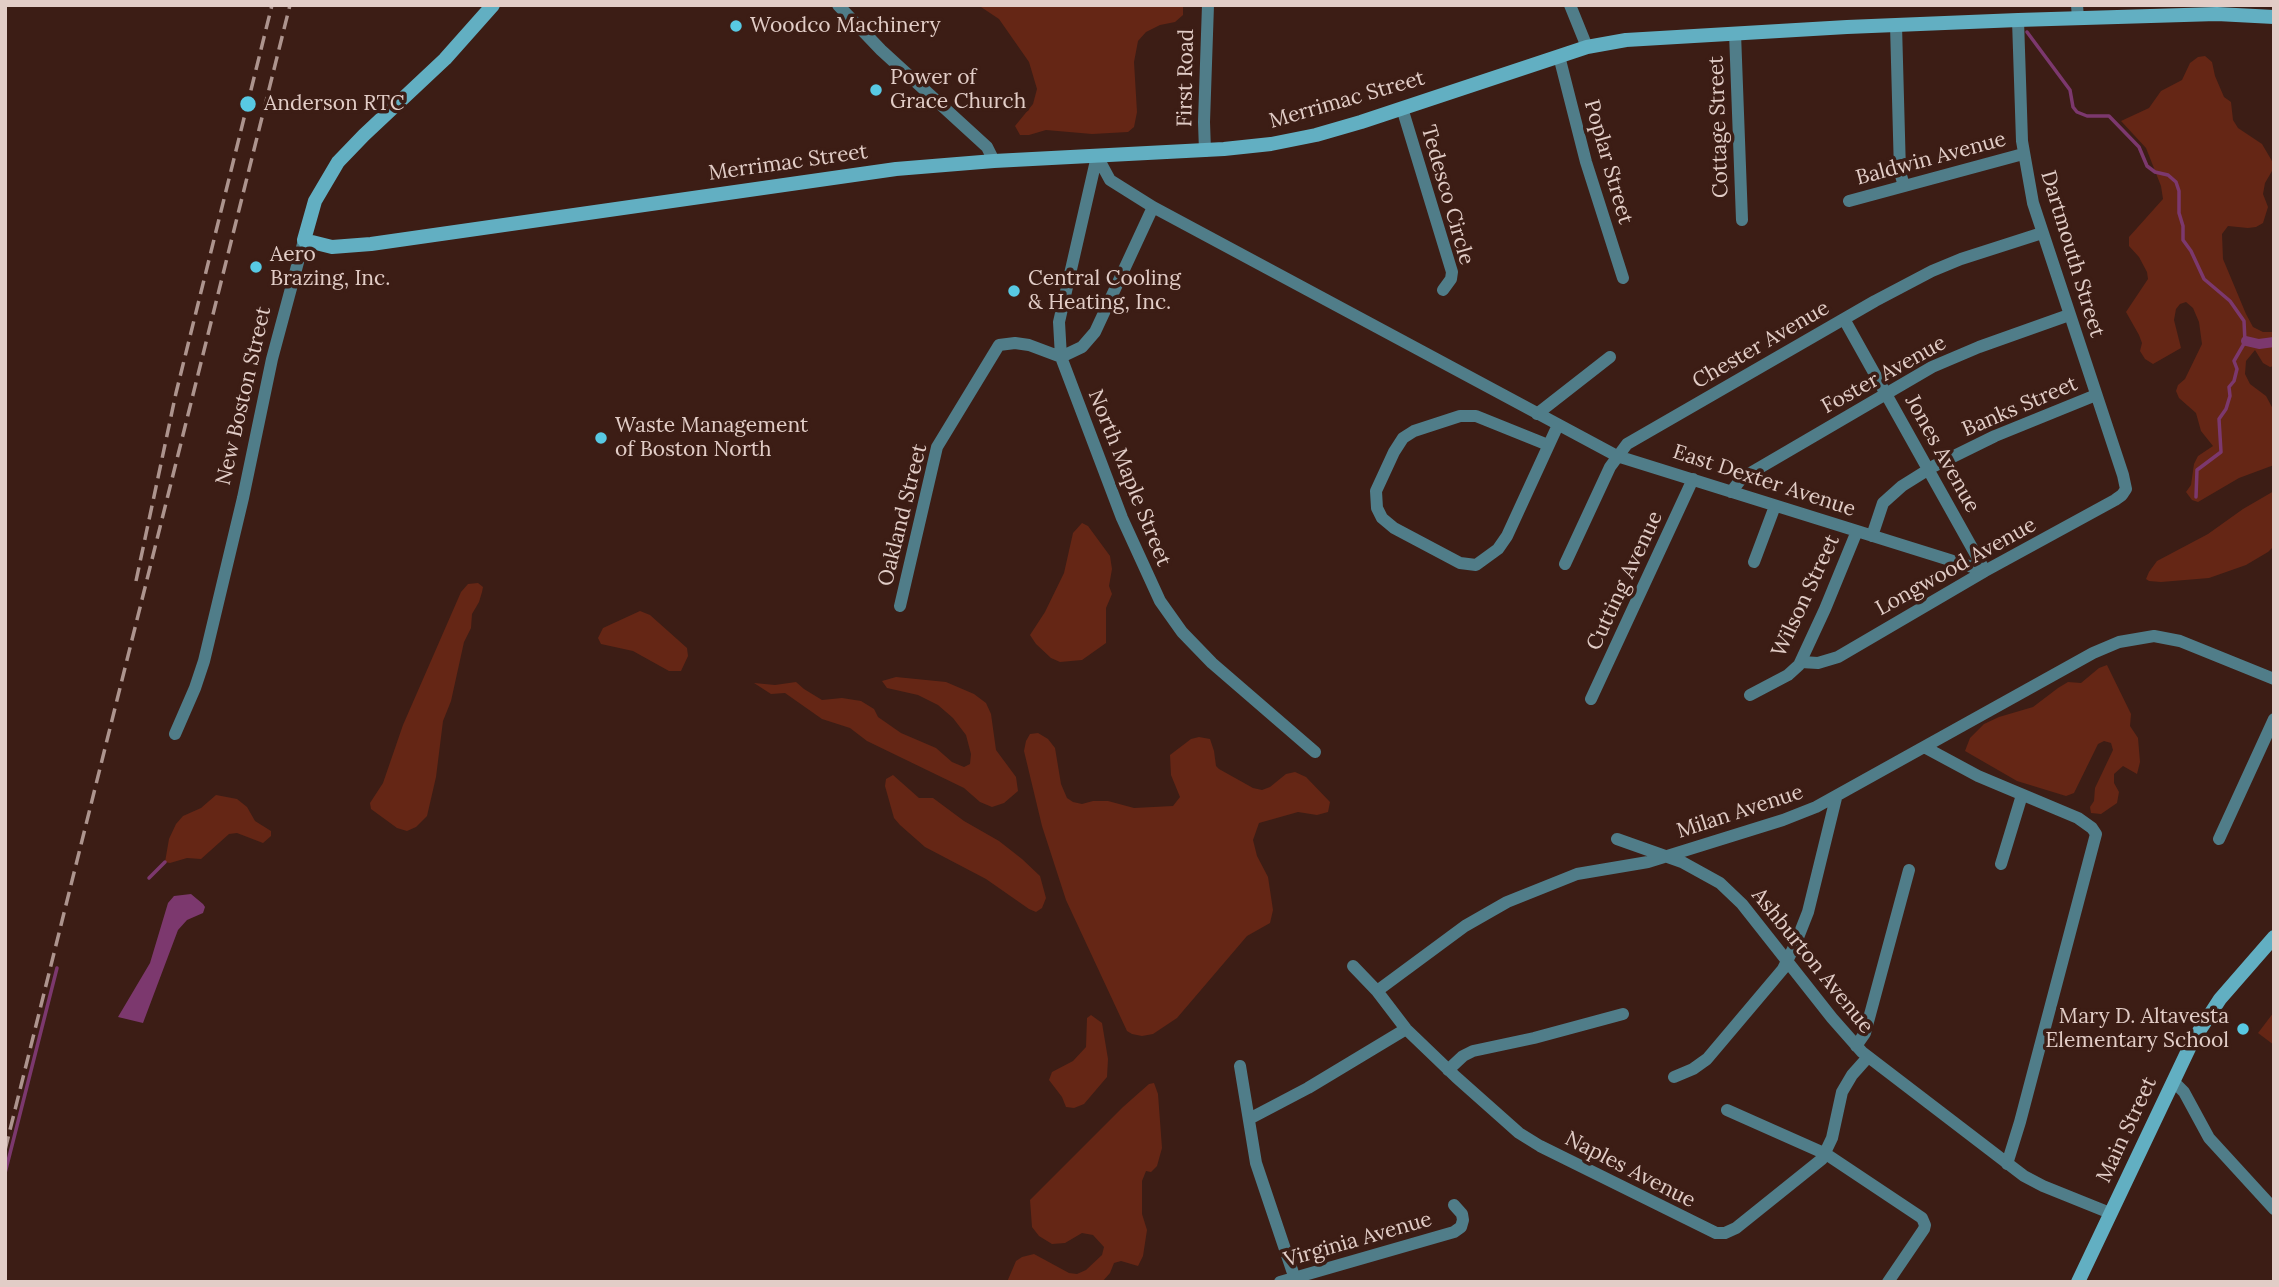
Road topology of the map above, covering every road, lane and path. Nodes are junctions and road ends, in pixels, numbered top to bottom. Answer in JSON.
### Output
{"nodes":[{"id":1,"x":492,"y":5,"type":"edge"},
{"id":2,"x":838,"y":5,"type":"edge"},
{"id":3,"x":1208,"y":5,"type":"edge"},
{"id":4,"x":1570,"y":5,"type":"edge"},
{"id":5,"x":2189,"y":10,"type":"edge"},
{"id":6,"x":2078,"y":12,"type":"edge"},
{"id":7,"x":2274,"y":17,"type":"edge"},
{"id":8,"x":2018,"y":20,"type":"junction"},
{"id":9,"x":1896,"y":25,"type":"junction"},
{"id":10,"x":1735,"y":33,"type":"junction"},
{"id":11,"x":1587,"y":47,"type":"junction"},
{"id":12,"x":1559,"y":56,"type":"junction"},
{"id":13,"x":1402,"y":108,"type":"junction"},
{"id":14,"x":1205,"y":150,"type":"junction"},
{"id":15,"x":2023,"y":154,"type":"junction"},
{"id":16,"x":1097,"y":156,"type":"junction"},
{"id":17,"x":994,"y":161,"type":"junction"},
{"id":18,"x":1904,"y":186,"type":"junction"},
{"id":19,"x":1849,"y":201,"type":"dead end"},
{"id":20,"x":1153,"y":207,"type":"junction"},
{"id":21,"x":1742,"y":220,"type":"dead end"},
{"id":22,"x":2042,"y":233,"type":"junction"},
{"id":23,"x":304,"y":240,"type":"junction"},
{"id":24,"x":1623,"y":278,"type":"dead end"},
{"id":25,"x":1443,"y":290,"type":"dead end"},
{"id":26,"x":2069,"y":315,"type":"junction"},
{"id":27,"x":1844,"y":319,"type":"junction"},
{"id":28,"x":1061,"y":357,"type":"junction"},
{"id":29,"x":1610,"y":357,"type":"dead end"},
{"id":30,"x":1886,"y":394,"type":"junction"},
{"id":31,"x":2096,"y":395,"type":"junction"},
{"id":32,"x":1537,"y":414,"type":"junction"},
{"id":33,"x":1558,"y":425,"type":"junction"},
{"id":34,"x":1548,"y":445,"type":"junction"},
{"id":35,"x":1617,"y":456,"type":"junction"},
{"id":36,"x":1928,"y":470,"type":"junction"},
{"id":37,"x":1693,"y":479,"type":"junction"},
{"id":38,"x":2125,"y":491,"type":"joint"},
{"id":39,"x":1731,"y":492,"type":"junction"},
{"id":40,"x":1775,"y":506,"type":"junction"},
{"id":41,"x":1857,"y":531,"type":"junction"},
{"id":42,"x":1872,"y":536,"type":"junction"},
{"id":43,"x":1754,"y":562,"type":"dead end"},
{"id":44,"x":1564,"y":564,"type":"dead end"},
{"id":45,"x":1985,"y":571,"type":"junction"},
{"id":46,"x":900,"y":606,"type":"dead end"},
{"id":47,"x":1801,"y":662,"type":"junction"},
{"id":48,"x":2274,"y":679,"type":"edge"},
{"id":49,"x":1750,"y":695,"type":"dead end"},
{"id":50,"x":1591,"y":699,"type":"dead end"},
{"id":51,"x":2274,"y":719,"type":"edge"},
{"id":52,"x":175,"y":734,"type":"dead end"},
{"id":53,"x":1926,"y":748,"type":"junction"},
{"id":54,"x":1315,"y":752,"type":"dead end"},
{"id":55,"x":2022,"y":795,"type":"junction"},
{"id":56,"x":1836,"y":798,"type":"junction"},
{"id":57,"x":1617,"y":839,"type":"dead end"},
{"id":58,"x":2219,"y":839,"type":"dead end"},
{"id":59,"x":1667,"y":856,"type":"junction"},
{"id":60,"x":2001,"y":864,"type":"dead end"},
{"id":61,"x":1909,"y":870,"type":"dead end"},
{"id":62,"x":2274,"y":937,"type":"edge"},
{"id":63,"x":1787,"y":961,"type":"junction"},
{"id":64,"x":1353,"y":966,"type":"dead end"},
{"id":65,"x":1377,"y":991,"type":"junction"},
{"id":66,"x":1623,"y":1014,"type":"dead end"},
{"id":67,"x":1406,"y":1029,"type":"junction"},
{"id":68,"x":1856,"y":1046,"type":"junction"},
{"id":69,"x":1868,"y":1058,"type":"junction"},
{"id":70,"x":1240,"y":1066,"type":"dead end"},
{"id":71,"x":1448,"y":1070,"type":"junction"},
{"id":72,"x":1674,"y":1077,"type":"dead end"},
{"id":73,"x":2173,"y":1081,"type":"junction"},
{"id":74,"x":1727,"y":1110,"type":"dead end"},
{"id":75,"x":1249,"y":1119,"type":"junction"},
{"id":76,"x":1826,"y":1154,"type":"junction"},
{"id":77,"x":2007,"y":1164,"type":"junction"},
{"id":78,"x":1454,"y":1205,"type":"dead end"},
{"id":79,"x":2274,"y":1209,"type":"edge"},
{"id":80,"x":2110,"y":1213,"type":"junction"},
{"id":81,"x":1296,"y":1280,"type":"edge"},
{"id":82,"x":1280,"y":1282,"type":"edge"},
{"id":83,"x":1888,"y":1282,"type":"edge"},
{"id":84,"x":2078,"y":1282,"type":"edge"}],
"edges":[{"from":1,"to":23,"type":"main road","name":"New Boston Street"},
{"from":2,"to":17,"type":"street"},
{"from":3,"to":14,"type":"street","name":"First Road"},
{"from":4,"to":11,"type":"street"},
{"from":5,"to":6,"type":"main road","name":"Merrimac Street"},
{"from":5,"to":7,"type":"main road","name":"Merrimac Street"},
{"from":6,"to":8,"type":"main road","name":"Merrimac Street"},
{"from":8,"to":9,"type":"main road","name":"Merrimac Street"},
{"from":8,"to":15,"type":"street","name":"Dartmouth Street"},
{"from":9,"to":10,"type":"main road","name":"Merrimac Street"},
{"from":9,"to":18,"type":"street"},
{"from":10,"to":11,"type":"main road","name":"Merrimac Street"},
{"from":10,"to":21,"type":"street","name":"Cottage Street"},
{"from":11,"to":12,"type":"main road","name":"Merrimac Street"},
{"from":12,"to":13,"type":"main road","name":"Merrimac Street"},
{"from":12,"to":24,"type":"street","name":"Poplar Street"},
{"from":13,"to":14,"type":"main road","name":"Merrimac Street"},
{"from":13,"to":25,"type":"street","name":"Tedesco Circle"},
{"from":14,"to":16,"type":"main road","name":"Merrimac Street"},
{"from":15,"to":18,"type":"street","name":"Baldwin Avenue"},
{"from":15,"to":22,"type":"street","name":"Dartmouth Street"},
{"from":16,"to":17,"type":"main road","name":"Merrimac Street"},
{"from":16,"to":20,"type":"street"},
{"from":16,"to":28,"type":"street","name":"North Maple Street"},
{"from":17,"to":23,"type":"main road","name":"Merrimac Street"},
{"from":18,"to":19,"type":"street","name":"Baldwin Avenue"},
{"from":20,"to":28,"type":"street"},
{"from":20,"to":32,"type":"street","name":"East Dexter Avenue"},
{"from":22,"to":26,"type":"street","name":"Dartmouth Street"},
{"from":22,"to":27,"type":"street","name":"Chester Avenue"},
{"from":23,"to":52,"type":"street","name":"New Boston Street"},
{"from":26,"to":30,"type":"street","name":"Foster Avenue"},
{"from":26,"to":31,"type":"street","name":"Dartmouth Street"},
{"from":27,"to":30,"type":"street","name":"Jones Avenue"},
{"from":27,"to":35,"type":"street","name":"Chester Avenue"},
{"from":28,"to":46,"type":"street","name":"Oakland Street"},
{"from":28,"to":54,"type":"street","name":"North Maple Street"},
{"from":29,"to":32,"type":"street"},
{"from":30,"to":36,"type":"street","name":"Jones Avenue"},
{"from":30,"to":39,"type":"street","name":"Foster Avenue"},
{"from":31,"to":36,"type":"street","name":"Banks Street"},
{"from":31,"to":38,"type":"street","name":"Dartmouth Street"},
{"from":32,"to":33,"type":"street","name":"East Dexter Avenue"},
{"from":33,"to":34,"type":"street"},
{"from":33,"to":35,"type":"street","name":"East Dexter Avenue"},
{"from":34,"to":34,"type":"street"},
{"from":35,"to":37,"type":"street","name":"East Dexter Avenue"},
{"from":35,"to":44,"type":"street","name":"Chester Avenue"},
{"from":36,"to":42,"type":"street","name":"Banks Street"},
{"from":36,"to":45,"type":"street","name":"Jones Avenue"},
{"from":37,"to":39,"type":"street","name":"East Dexter Avenue"},
{"from":37,"to":50,"type":"street","name":"Cutting Avenue"},
{"from":38,"to":45,"type":"street","name":"Longwood Avenue"},
{"from":39,"to":40,"type":"street","name":"East Dexter Avenue"},
{"from":40,"to":41,"type":"street","name":"East Dexter Avenue"},
{"from":40,"to":43,"type":"street"},
{"from":41,"to":42,"type":"street","name":"East Dexter Avenue"},
{"from":41,"to":47,"type":"street","name":"Wilson Street"},
{"from":42,"to":45,"type":"street","name":"East Dexter Avenue"},
{"from":45,"to":47,"type":"street","name":"Longwood Avenue"},
{"from":47,"to":49,"type":"street","name":"Wilson Street"},
{"from":48,"to":53,"type":"street","name":"Milan Avenue"},
{"from":51,"to":58,"type":"street"},
{"from":53,"to":55,"type":"street"},
{"from":53,"to":56,"type":"street","name":"Milan Avenue"},
{"from":55,"to":60,"type":"street"},
{"from":55,"to":77,"type":"street"},
{"from":56,"to":59,"type":"street","name":"Milan Avenue"},
{"from":56,"to":63,"type":"street"},
{"from":57,"to":59,"type":"street","name":"Ashburton Avenue"},
{"from":59,"to":63,"type":"street","name":"Ashburton Avenue"},
{"from":59,"to":65,"type":"street","name":"Milan Avenue"},
{"from":61,"to":68,"type":"street"},
{"from":62,"to":73,"type":"main road","name":"Main Street"},
{"from":63,"to":68,"type":"street","name":"Ashburton Avenue"},
{"from":63,"to":72,"type":"street"},
{"from":64,"to":65,"type":"street","name":"Naples Avenue"},
{"from":65,"to":67,"type":"street","name":"Naples Avenue"},
{"from":66,"to":71,"type":"street"},
{"from":67,"to":71,"type":"street","name":"Naples Avenue"},
{"from":67,"to":75,"type":"street"},
{"from":68,"to":69,"type":"street","name":"Ashburton Avenue"},
{"from":69,"to":76,"type":"street"},
{"from":69,"to":77,"type":"street","name":"Ashburton Avenue"},
{"from":70,"to":75,"type":"street"},
{"from":71,"to":76,"type":"street","name":"Naples Avenue"},
{"from":73,"to":79,"type":"street"},
{"from":73,"to":80,"type":"main road","name":"Main Street"},
{"from":74,"to":76,"type":"street"},
{"from":75,"to":81,"type":"street"},
{"from":76,"to":83,"type":"street"},
{"from":77,"to":80,"type":"street","name":"Ashburton Avenue"},
{"from":78,"to":81,"type":"street","name":"Virginia Avenue"},
{"from":80,"to":84,"type":"main road","name":"Main Street"},
{"from":81,"to":82,"type":"street","name":"Virginia Avenue"}]}
